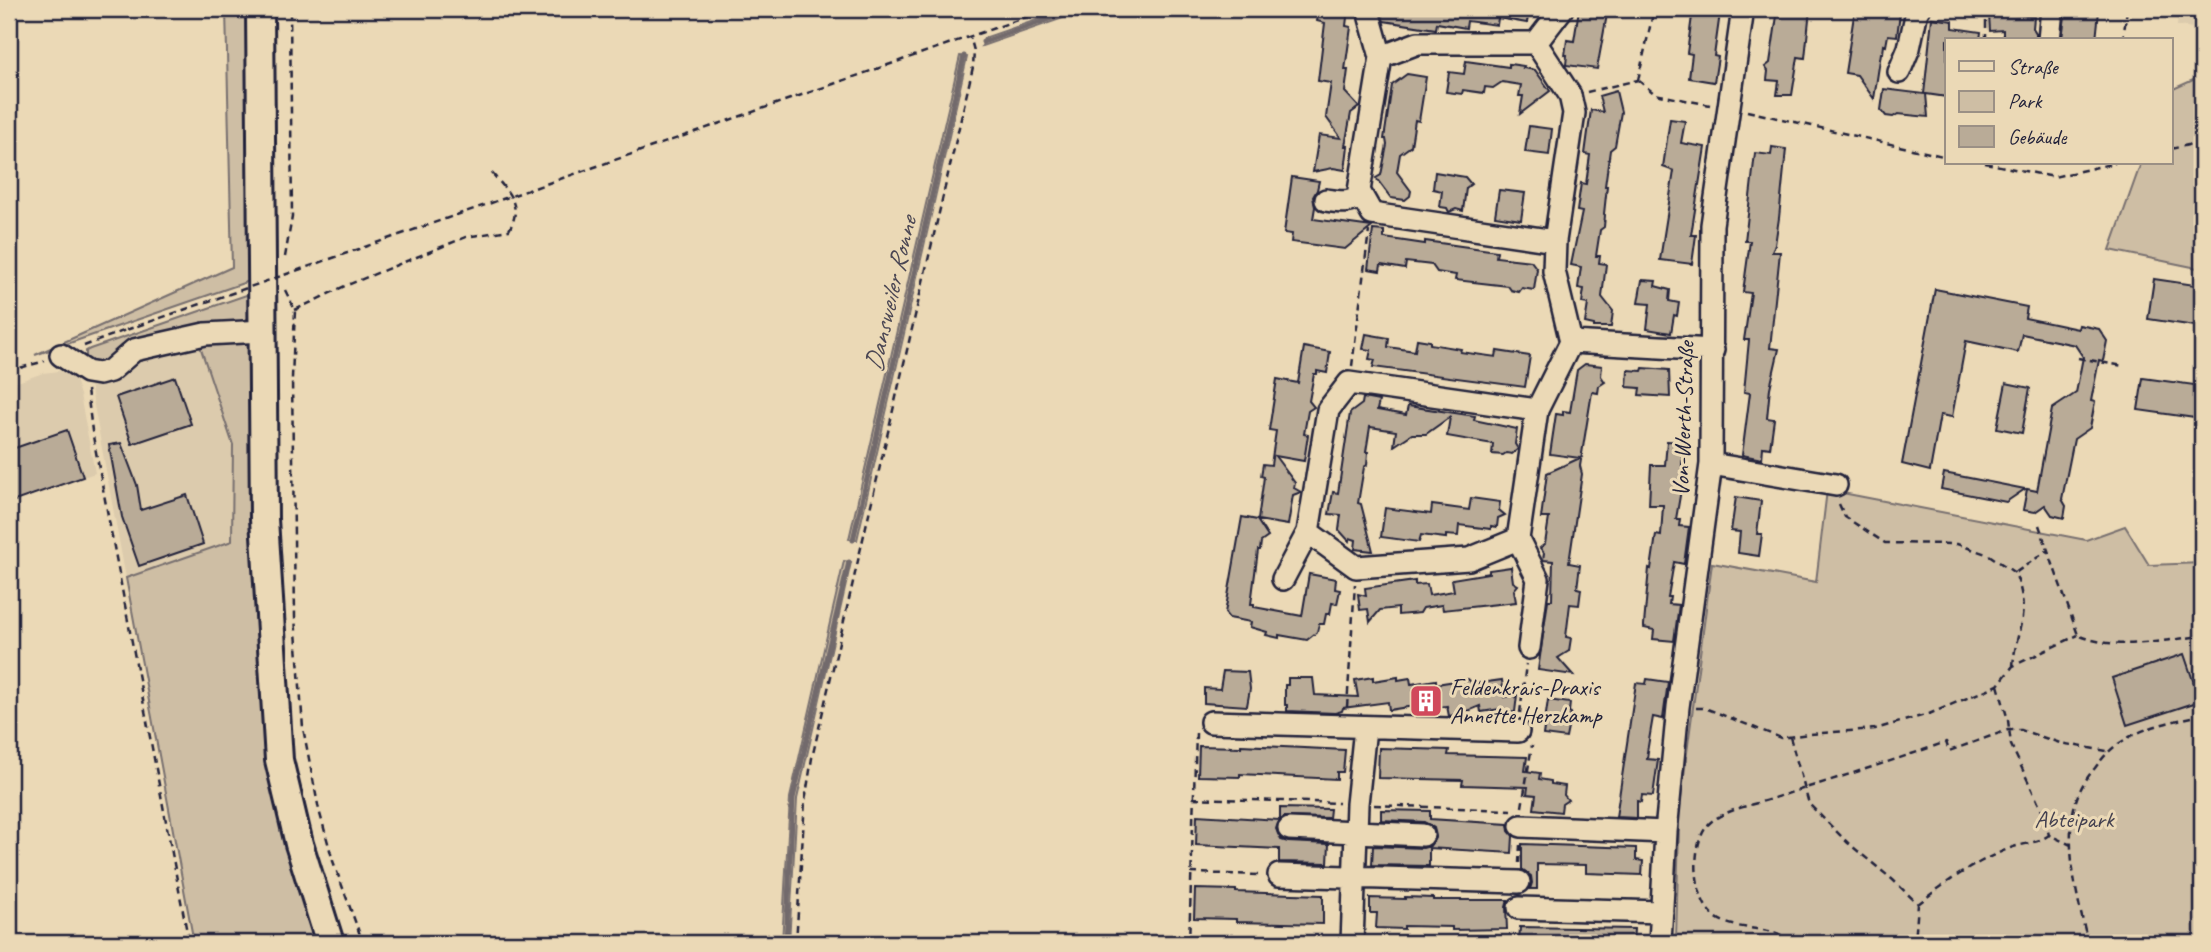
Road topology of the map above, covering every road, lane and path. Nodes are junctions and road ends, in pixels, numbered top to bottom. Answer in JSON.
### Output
{"nodes":[{"id":1,"x":260,"y":9,"type":"edge"},
{"id":2,"x":290,"y":9,"type":"edge"},
{"id":3,"x":1049,"y":9,"type":"edge"},
{"id":4,"x":1562,"y":9,"type":"edge"},
{"id":5,"x":1654,"y":9,"type":"edge"},
{"id":6,"x":1742,"y":9,"type":"edge"},
{"id":7,"x":1919,"y":9,"type":"edge"},
{"id":8,"x":1986,"y":9,"type":"edge"},
{"id":9,"x":2052,"y":9,"type":"edge"},
{"id":10,"x":2127,"y":9,"type":"edge"},
{"id":11,"x":1370,"y":18,"type":"dead end"},
{"id":12,"x":970,"y":36,"type":"junction"},
{"id":13,"x":1986,"y":38,"type":"edge"},
{"id":14,"x":2049,"y":38,"type":"edge"},
{"id":15,"x":2123,"y":38,"type":"edge"},
{"id":16,"x":1536,"y":43,"type":"junction"},
{"id":17,"x":1381,"y":57,"type":"junction"},
{"id":18,"x":1899,"y":72,"type":"dead end"},
{"id":19,"x":1638,"y":80,"type":"junction"},
{"id":20,"x":1570,"y":95,"type":"junction"},
{"id":21,"x":1728,"y":107,"type":"junction"},
{"id":22,"x":2202,"y":136,"type":"edge"},
{"id":23,"x":2172,"y":149,"type":"edge"},
{"id":24,"x":1945,"y":157,"type":"edge"},
{"id":25,"x":1990,"y":164,"type":"edge"},
{"id":26,"x":2111,"y":164,"type":"edge"},
{"id":27,"x":491,"y":172,"type":"dead end"},
{"id":28,"x":511,"y":196,"type":"junction"},
{"id":29,"x":1326,"y":200,"type":"dead end"},
{"id":30,"x":1367,"y":205,"type":"junction"},
{"id":31,"x":1555,"y":241,"type":"junction"},
{"id":32,"x":282,"y":265,"type":"dead end"},
{"id":33,"x":281,"y":272,"type":"dead end"},
{"id":34,"x":281,"y":279,"type":"dead end"},
{"id":35,"x":284,"y":288,"type":"dead end"},
{"id":36,"x":295,"y":310,"type":"junction"},
{"id":37,"x":127,"y":330,"type":"dead end"},
{"id":38,"x":264,"y":331,"type":"junction"},
{"id":39,"x":1571,"y":342,"type":"junction"},
{"id":40,"x":1713,"y":349,"type":"junction"},
{"id":41,"x":61,"y":355,"type":"dead end"},
{"id":42,"x":2078,"y":358,"type":"dead end"},
{"id":43,"x":2123,"y":366,"type":"dead end"},
{"id":44,"x":86,"y":372,"type":"junction"},
{"id":45,"x":1349,"y":383,"type":"junction"},
{"id":46,"x":1537,"y":410,"type":"junction"},
{"id":47,"x":1711,"y":464,"type":"junction"},
{"id":48,"x":1836,"y":485,"type":"joint"},
{"id":49,"x":2039,"y":525,"type":"dead end"},
{"id":50,"x":1308,"y":532,"type":"junction"},
{"id":51,"x":1518,"y":539,"type":"junction"},
{"id":52,"x":2048,"y":550,"type":"junction"},
{"id":53,"x":1356,"y":567,"type":"junction"},
{"id":54,"x":2015,"y":573,"type":"junction"},
{"id":55,"x":1283,"y":579,"type":"dead end"},
{"id":56,"x":2078,"y":635,"type":"junction"},
{"id":57,"x":2202,"y":636,"type":"edge"},
{"id":58,"x":1529,"y":648,"type":"joint"},
{"id":59,"x":2013,"y":666,"type":"junction"},
{"id":60,"x":1998,"y":685,"type":"junction"},
{"id":61,"x":1678,"y":707,"type":"junction"},
{"id":62,"x":2202,"y":715,"type":"edge"},
{"id":63,"x":1211,"y":722,"type":"joint"},
{"id":64,"x":1356,"y":728,"type":"junction"},
{"id":65,"x":2008,"y":730,"type":"junction"},
{"id":66,"x":1518,"y":731,"type":"joint"},
{"id":67,"x":1790,"y":737,"type":"junction"},
{"id":68,"x":2107,"y":751,"type":"junction"},
{"id":69,"x":1805,"y":788,"type":"junction"},
{"id":70,"x":1193,"y":798,"type":"junction"},
{"id":71,"x":1357,"y":804,"type":"junction"},
{"id":72,"x":1521,"y":818,"type":"joint"},
{"id":73,"x":1289,"y":829,"type":"dead end"},
{"id":74,"x":1356,"y":831,"type":"junction"},
{"id":75,"x":1666,"y":832,"type":"junction"},
{"id":76,"x":1423,"y":835,"type":"dead end"},
{"id":77,"x":2049,"y":835,"type":"junction"},
{"id":78,"x":2071,"y":845,"type":"junction"},
{"id":79,"x":1191,"y":873,"type":"junction"},
{"id":80,"x":1279,"y":875,"type":"joint"},
{"id":81,"x":1353,"y":877,"type":"junction"},
{"id":82,"x":1518,"y":882,"type":"dead end"},
{"id":83,"x":1918,"y":904,"type":"junction"},
{"id":84,"x":1519,"y":908,"type":"dead end"},
{"id":85,"x":1662,"y":912,"type":"junction"},
{"id":86,"x":188,"y":943,"type":"edge"},
{"id":87,"x":330,"y":943,"type":"edge"},
{"id":88,"x":363,"y":943,"type":"edge"},
{"id":89,"x":796,"y":943,"type":"edge"},
{"id":90,"x":1189,"y":943,"type":"edge"},
{"id":91,"x":1352,"y":943,"type":"edge"},
{"id":92,"x":1660,"y":943,"type":"edge"},
{"id":93,"x":1790,"y":943,"type":"edge"},
{"id":94,"x":1915,"y":943,"type":"edge"},
{"id":95,"x":2088,"y":943,"type":"edge"}],
"edges":[{"from":1,"to":38,"type":"main road"},
{"from":2,"to":32,"type":"path"},
{"from":3,"to":12,"type":"path"},
{"from":4,"to":16,"type":"street"},
{"from":5,"to":19,"type":"path"},
{"from":6,"to":21,"type":"street","name":"Von-Werth-Straße"},
{"from":7,"to":18,"type":"street"},
{"from":8,"to":13,"type":"path"},
{"from":9,"to":14,"type":"street"},
{"from":10,"to":15,"type":"path"},
{"from":11,"to":17,"type":"street"},
{"from":12,"to":28,"type":"path"},
{"from":12,"to":89,"type":"path"},
{"from":16,"to":17,"type":"street"},
{"from":16,"to":20,"type":"street"},
{"from":17,"to":30,"type":"street"},
{"from":19,"to":20,"type":"path"},
{"from":19,"to":21,"type":"path"},
{"from":20,"to":31,"type":"street"},
{"from":21,"to":24,"type":"path"},
{"from":21,"to":40,"type":"street","name":"Von-Werth-Straße"},
{"from":22,"to":23,"type":"path"},
{"from":25,"to":26,"type":"path"},
{"from":27,"to":28,"type":"path"},
{"from":28,"to":36,"type":"path"},
{"from":28,"to":37,"type":"path","bridge":true},
{"from":29,"to":30,"type":"street"},
{"from":30,"to":31,"type":"street"},
{"from":30,"to":45,"type":"path"},
{"from":31,"to":39,"type":"street"},
{"from":33,"to":34,"type":"path"},
{"from":35,"to":36,"type":"path"},
{"from":36,"to":88,"type":"path"},
{"from":38,"to":44,"type":"street"},
{"from":38,"to":87,"type":"main road"},
{"from":39,"to":40,"type":"street"},
{"from":39,"to":46,"type":"street"},
{"from":40,"to":47,"type":"street","name":"Von-Werth-Straße"},
{"from":41,"to":44,"type":"street"},
{"from":42,"to":43,"type":"path"},
{"from":44,"to":86,"type":"path"},
{"from":45,"to":46,"type":"street"},
{"from":45,"to":50,"type":"street"},
{"from":46,"to":51,"type":"street"},
{"from":47,"to":48,"type":"street"},
{"from":47,"to":61,"type":"street","name":"Von-Werth-Straße"},
{"from":48,"to":54,"type":"path"},
{"from":49,"to":52,"type":"path"},
{"from":50,"to":53,"type":"street"},
{"from":50,"to":55,"type":"street"},
{"from":51,"to":53,"type":"street"},
{"from":51,"to":58,"type":"street"},
{"from":52,"to":54,"type":"path"},
{"from":52,"to":56,"type":"path"},
{"from":53,"to":64,"type":"path"},
{"from":54,"to":59,"type":"path"},
{"from":56,"to":57,"type":"path"},
{"from":56,"to":59,"type":"path"},
{"from":58,"to":66,"type":"path"},
{"from":59,"to":60,"type":"path"},
{"from":60,"to":65,"type":"path"},
{"from":60,"to":67,"type":"path"},
{"from":61,"to":67,"type":"path"},
{"from":61,"to":75,"type":"street","name":"Von-Werth-Straße"},
{"from":62,"to":68,"type":"path"},
{"from":63,"to":64,"type":"street"},
{"from":63,"to":70,"type":"path"},
{"from":64,"to":66,"type":"street"},
{"from":64,"to":71,"type":"street"},
{"from":65,"to":68,"type":"path"},
{"from":65,"to":69,"type":"path"},
{"from":65,"to":77,"type":"path"},
{"from":67,"to":69,"type":"path"},
{"from":68,"to":78,"type":"path"},
{"from":69,"to":83,"type":"path"},
{"from":69,"to":93,"type":"path"},
{"from":70,"to":71,"type":"path"},
{"from":70,"to":79,"type":"path"},
{"from":71,"to":72,"type":"path"},
{"from":71,"to":74,"type":"street"},
{"from":72,"to":75,"type":"street"},
{"from":73,"to":74,"type":"street"},
{"from":74,"to":76,"type":"street"},
{"from":74,"to":81,"type":"street"},
{"from":75,"to":85,"type":"street","name":"Von-Werth-Straße"},
{"from":77,"to":78,"type":"path"},
{"from":77,"to":83,"type":"path"},
{"from":78,"to":95,"type":"path"},
{"from":79,"to":80,"type":"path"},
{"from":79,"to":90,"type":"path"},
{"from":80,"to":81,"type":"street"},
{"from":81,"to":82,"type":"street"},
{"from":81,"to":91,"type":"street"},
{"from":83,"to":94,"type":"path"},
{"from":84,"to":85,"type":"street"},
{"from":85,"to":92,"type":"street","name":"Von-Werth-Straße"}]}
